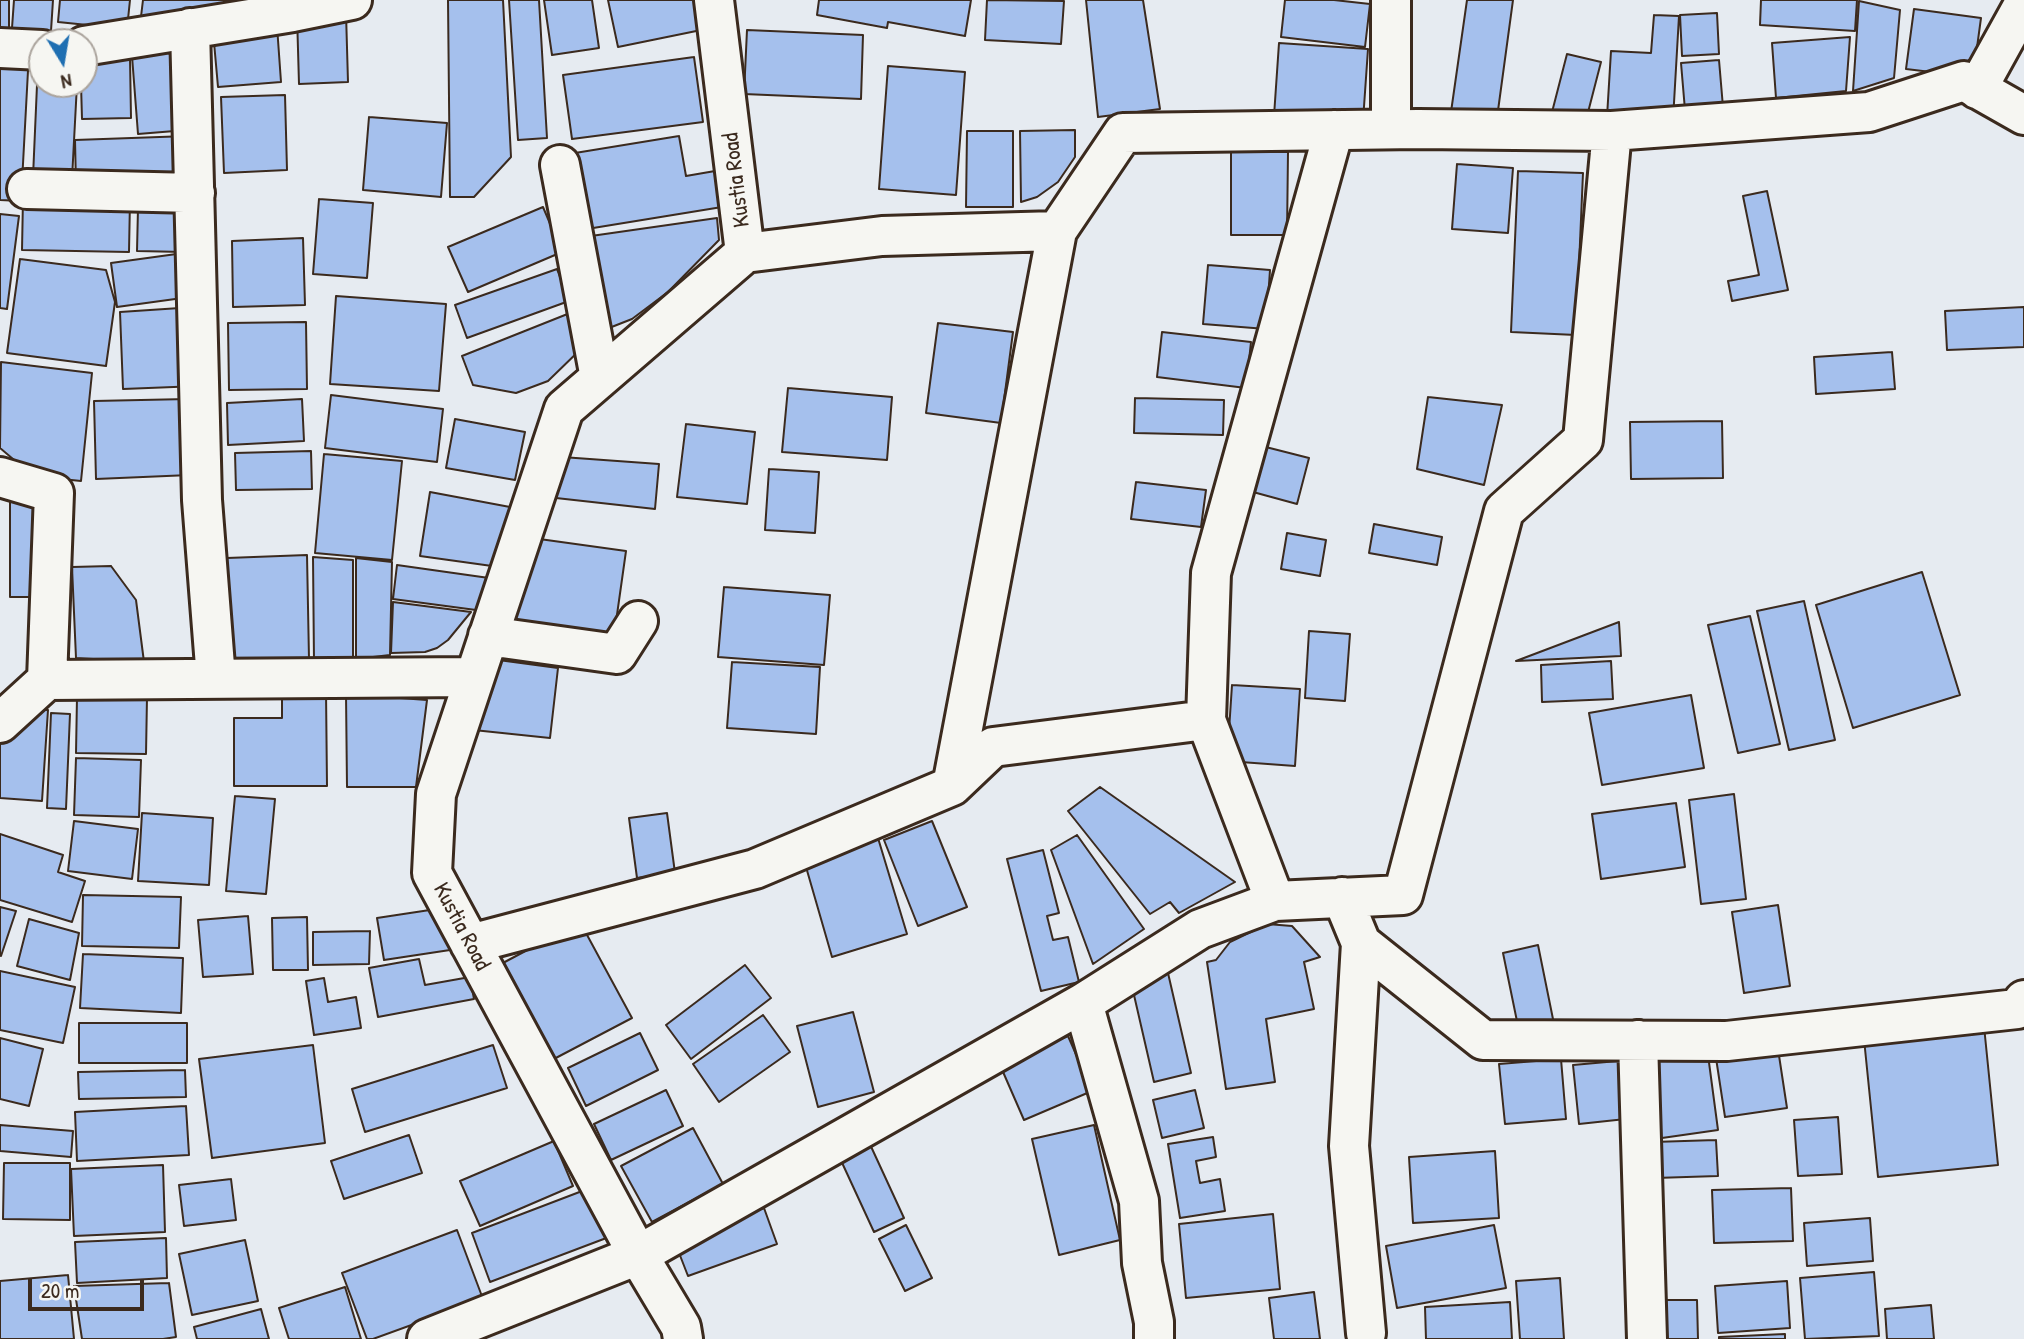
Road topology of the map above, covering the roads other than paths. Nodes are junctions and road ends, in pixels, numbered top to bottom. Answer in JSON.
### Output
{"nodes":[{"id":1,"x":352,"y":0,"type":"edge"},
{"id":2,"x":714,"y":0,"type":"edge"},
{"id":3,"x":1391,"y":0,"type":"edge"},
{"id":4,"x":2024,"y":5,"type":"edge"},
{"id":5,"x":190,"y":28,"type":"junction"},
{"id":6,"x":98,"y":44,"type":"edge"},
{"id":7,"x":0,"y":48,"type":"edge"},
{"id":8,"x":28,"y":49,"type":"edge"},
{"id":9,"x":1977,"y":89,"type":"junction"},
{"id":10,"x":2024,"y":115,"type":"edge"},
{"id":11,"x":1391,"y":129,"type":"junction"},
{"id":12,"x":1334,"y":131,"type":"junction"},
{"id":13,"x":1612,"y":131,"type":"junction"},
{"id":14,"x":560,"y":165,"type":"dead end"},
{"id":15,"x":27,"y":189,"type":"dead end"},
{"id":16,"x":195,"y":193,"type":"junction"},
{"id":17,"x":1057,"y":231,"type":"junction"},
{"id":18,"x":746,"y":253,"type":"junction"},
{"id":19,"x":600,"y":378,"type":"junction"},
{"id":20,"x":0,"y":477,"type":"edge"},
{"id":21,"x":638,"y":621,"type":"dead end"},
{"id":22,"x":488,"y":636,"type":"junction"},
{"id":23,"x":474,"y":677,"type":"junction"},
{"id":24,"x":216,"y":679,"type":"junction"},
{"id":25,"x":47,"y":680,"type":"junction"},
{"id":26,"x":1206,"y":720,"type":"junction"},
{"id":27,"x":0,"y":723,"type":"edge"},
{"id":28,"x":952,"y":786,"type":"junction"},
{"id":29,"x":1342,"y":897,"type":"junction"},
{"id":30,"x":1275,"y":901,"type":"junction"},
{"id":31,"x":1361,"y":943,"type":"junction"},
{"id":32,"x":470,"y":944,"type":"junction"},
{"id":33,"x":2024,"y":1000,"type":"edge"},
{"id":34,"x":1083,"y":1003,"type":"junction"},
{"id":35,"x":1638,"y":1040,"type":"junction"},
{"id":36,"x":638,"y":1255,"type":"junction"},
{"id":37,"x":1366,"y":1333,"type":"dead end"},
{"id":38,"x":427,"y":1339,"type":"edge"},
{"id":39,"x":684,"y":1339,"type":"edge"},
{"id":40,"x":1154,"y":1339,"type":"edge"},
{"id":41,"x":1647,"y":1339,"type":"edge"}],
"edges":[{"from":1,"to":5,"type":"street"},
{"from":2,"to":18,"type":"street","name":"Kustia Road"},
{"from":3,"to":11,"type":"street"},
{"from":4,"to":9,"type":"street"},
{"from":5,"to":6,"type":"street"},
{"from":5,"to":16,"type":"street"},
{"from":7,"to":8,"type":"street"},
{"from":9,"to":10,"type":"street"},
{"from":9,"to":13,"type":"street"},
{"from":11,"to":12,"type":"street"},
{"from":11,"to":13,"type":"street"},
{"from":12,"to":17,"type":"street"},
{"from":12,"to":26,"type":"street"},
{"from":13,"to":29,"type":"street"},
{"from":14,"to":19,"type":"street"},
{"from":15,"to":16,"type":"street"},
{"from":16,"to":24,"type":"street"},
{"from":17,"to":18,"type":"street"},
{"from":17,"to":28,"type":"street"},
{"from":18,"to":19,"type":"street","name":"Kustia Road"},
{"from":19,"to":22,"type":"street","name":"Kustia Road"},
{"from":20,"to":25,"type":"street"},
{"from":21,"to":22,"type":"street"},
{"from":22,"to":23,"type":"street","name":"Kustia Road"},
{"from":23,"to":24,"type":"street"},
{"from":23,"to":32,"type":"street","name":"Kustia Road"},
{"from":24,"to":25,"type":"street"},
{"from":25,"to":27,"type":"street"},
{"from":26,"to":28,"type":"street"},
{"from":26,"to":30,"type":"street"},
{"from":28,"to":32,"type":"street"},
{"from":29,"to":30,"type":"street"},
{"from":29,"to":31,"type":"street"},
{"from":30,"to":34,"type":"street"},
{"from":31,"to":35,"type":"street"},
{"from":31,"to":37,"type":"street"},
{"from":32,"to":36,"type":"street","name":"Kustia Road"},
{"from":33,"to":35,"type":"street"},
{"from":34,"to":36,"type":"street"},
{"from":34,"to":40,"type":"street"},
{"from":35,"to":41,"type":"street"},
{"from":36,"to":38,"type":"street"},
{"from":36,"to":39,"type":"street","name":"Kustia Road"}]}
